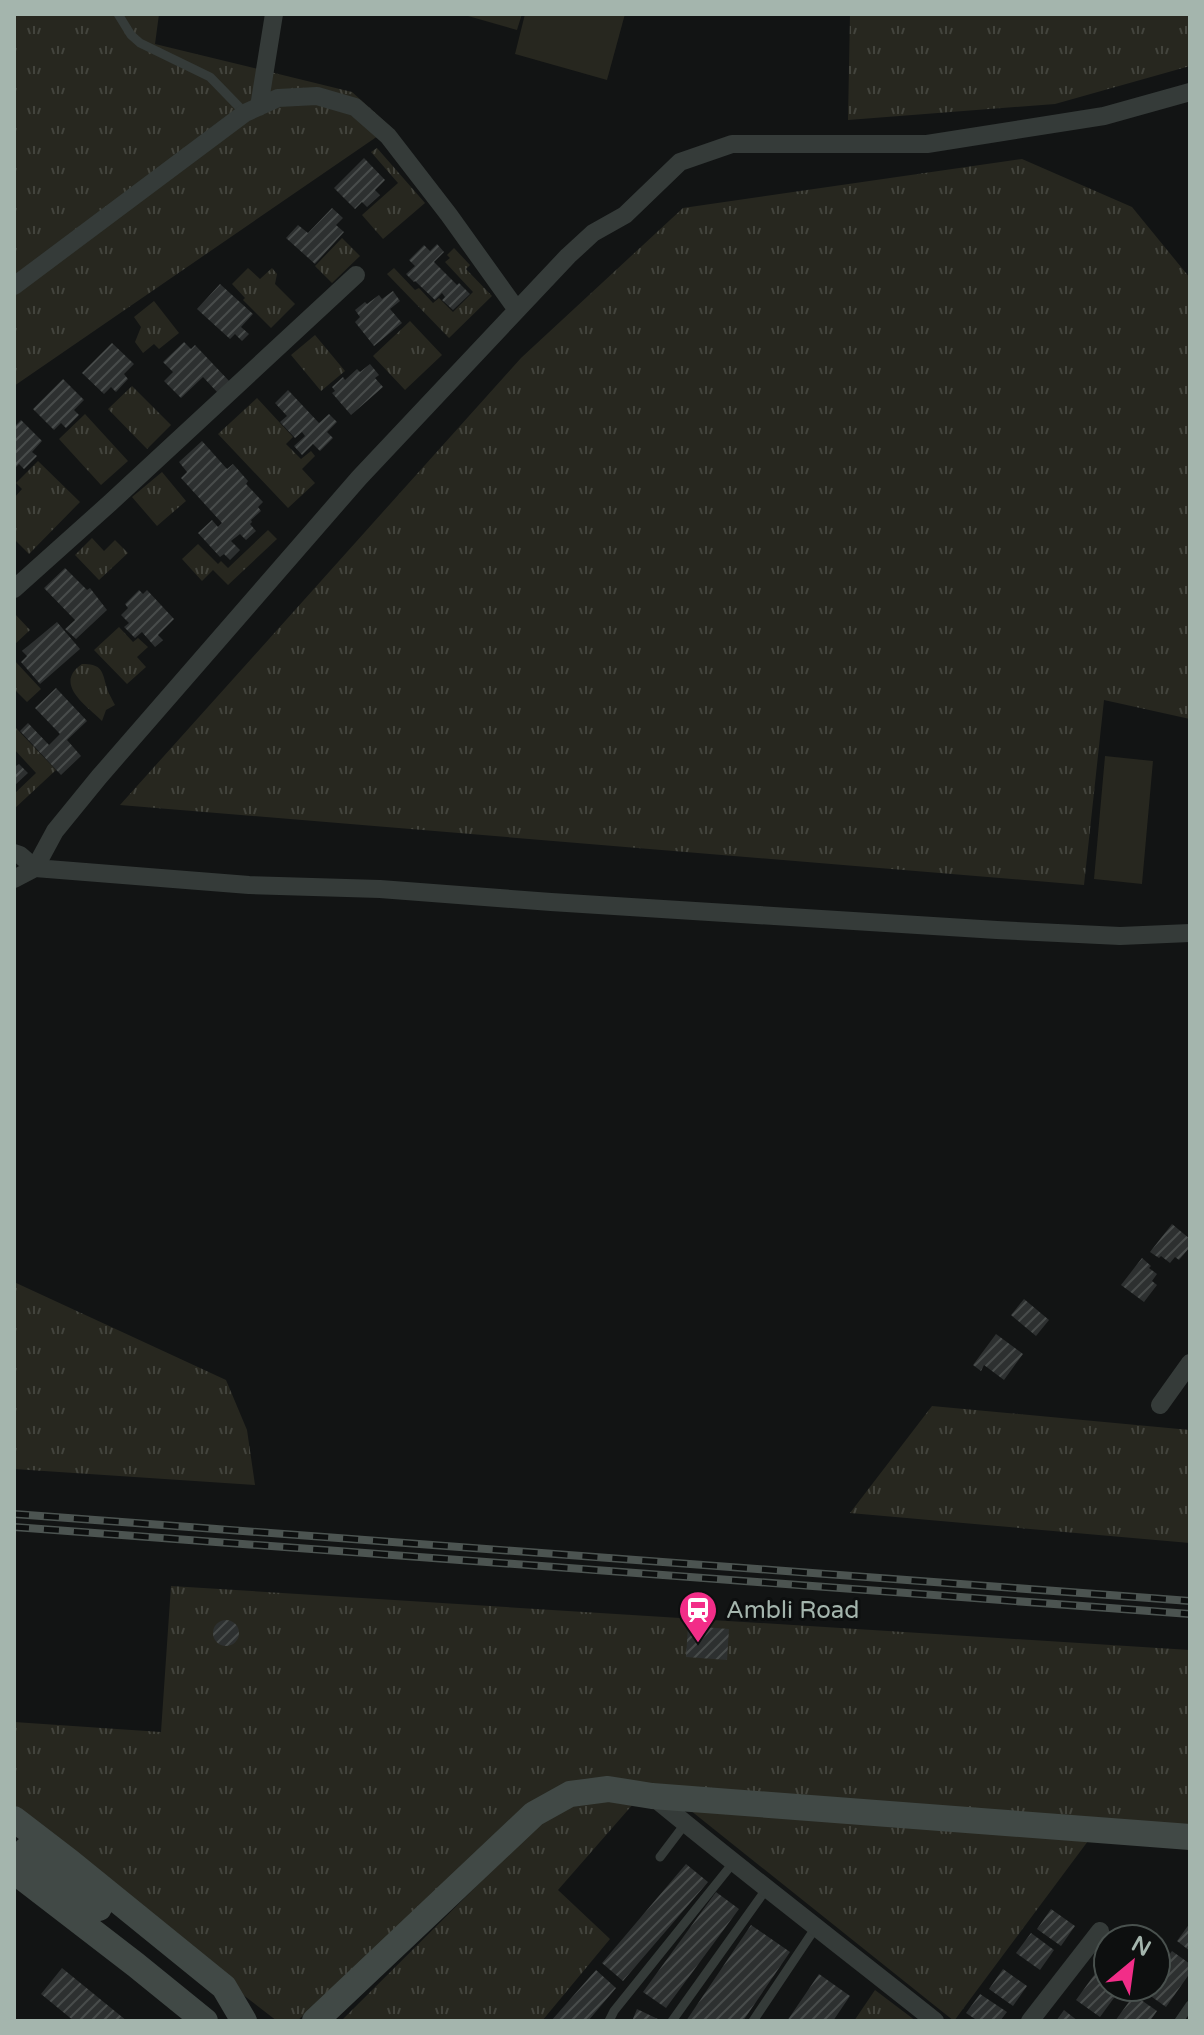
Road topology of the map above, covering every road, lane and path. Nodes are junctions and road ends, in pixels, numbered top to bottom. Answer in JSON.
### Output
{"nodes":[{"id":1,"x":118,"y":14,"type":"edge"},
{"id":2,"x":274,"y":14,"type":"edge"},
{"id":3,"x":1190,"y":92,"type":"edge"},
{"id":4,"x":252,"y":110,"type":"junction"},
{"id":5,"x":356,"y":275,"type":"dead end"},
{"id":6,"x":14,"y":286,"type":"edge"},
{"id":7,"x":517,"y":310,"type":"junction"},
{"id":8,"x":14,"y":589,"type":"edge"},
{"id":9,"x":14,"y":853,"type":"edge"},
{"id":10,"x":35,"y":868,"type":"junction"},
{"id":11,"x":14,"y":879,"type":"edge"},
{"id":12,"x":1190,"y":933,"type":"edge"},
{"id":13,"x":1190,"y":1363,"type":"edge"},
{"id":14,"x":1160,"y":1405,"type":"dead end"},
{"id":15,"x":652,"y":1796,"type":"junction"},
{"id":16,"x":14,"y":1819,"type":"edge"},
{"id":17,"x":685,"y":1824,"type":"junction"},
{"id":18,"x":1190,"y":1837,"type":"edge"},
{"id":19,"x":14,"y":1841,"type":"edge"},
{"id":20,"x":660,"y":1857,"type":"dead end"},
{"id":21,"x":733,"y":1863,"type":"junction"},
{"id":22,"x":14,"y":1871,"type":"edge"},
{"id":23,"x":767,"y":1888,"type":"junction"},
{"id":24,"x":14,"y":1891,"type":"edge"},
{"id":25,"x":816,"y":1927,"type":"junction"},
{"id":26,"x":1092,"y":1941,"type":"edge"},
{"id":27,"x":1190,"y":2005,"type":"edge"},
{"id":28,"x":197,"y":2013,"type":"edge"},
{"id":29,"x":243,"y":2021,"type":"edge"},
{"id":30,"x":315,"y":2021,"type":"edge"},
{"id":31,"x":609,"y":2021,"type":"edge"},
{"id":32,"x":672,"y":2021,"type":"edge"},
{"id":33,"x":753,"y":2021,"type":"edge"},
{"id":34,"x":935,"y":2021,"type":"edge"},
{"id":35,"x":1030,"y":2021,"type":"edge"},
{"id":36,"x":1179,"y":2021,"type":"edge"}],
"edges":[{"from":1,"to":4,"type":"lane"},
{"from":2,"to":4,"type":"street"},
{"from":3,"to":7,"type":"street"},
{"from":4,"to":6,"type":"street"},
{"from":4,"to":7,"type":"street"},
{"from":5,"to":8,"type":"street"},
{"from":7,"to":10,"type":"street"},
{"from":9,"to":10,"type":"street"},
{"from":10,"to":11,"type":"street"},
{"from":10,"to":12,"type":"street"},
{"from":13,"to":14,"type":"street"},
{"from":15,"to":17,"type":"street"},
{"from":15,"to":18,"type":"street"},
{"from":15,"to":30,"type":"street"},
{"from":16,"to":29,"type":"street"},
{"from":17,"to":20,"type":"lane"},
{"from":17,"to":21,"type":"street"},
{"from":19,"to":28,"type":"street"},
{"from":21,"to":23,"type":"street"},
{"from":21,"to":31,"type":"lane"},
{"from":22,"to":28,"type":"street"},
{"from":23,"to":25,"type":"street"},
{"from":23,"to":32,"type":"lane"},
{"from":24,"to":28,"type":"street"},
{"from":25,"to":33,"type":"lane"},
{"from":25,"to":34,"type":"street"},
{"from":26,"to":35,"type":"street"},
{"from":27,"to":36,"type":"lane"},
{"from":28,"to":29,"type":"street"}]}
